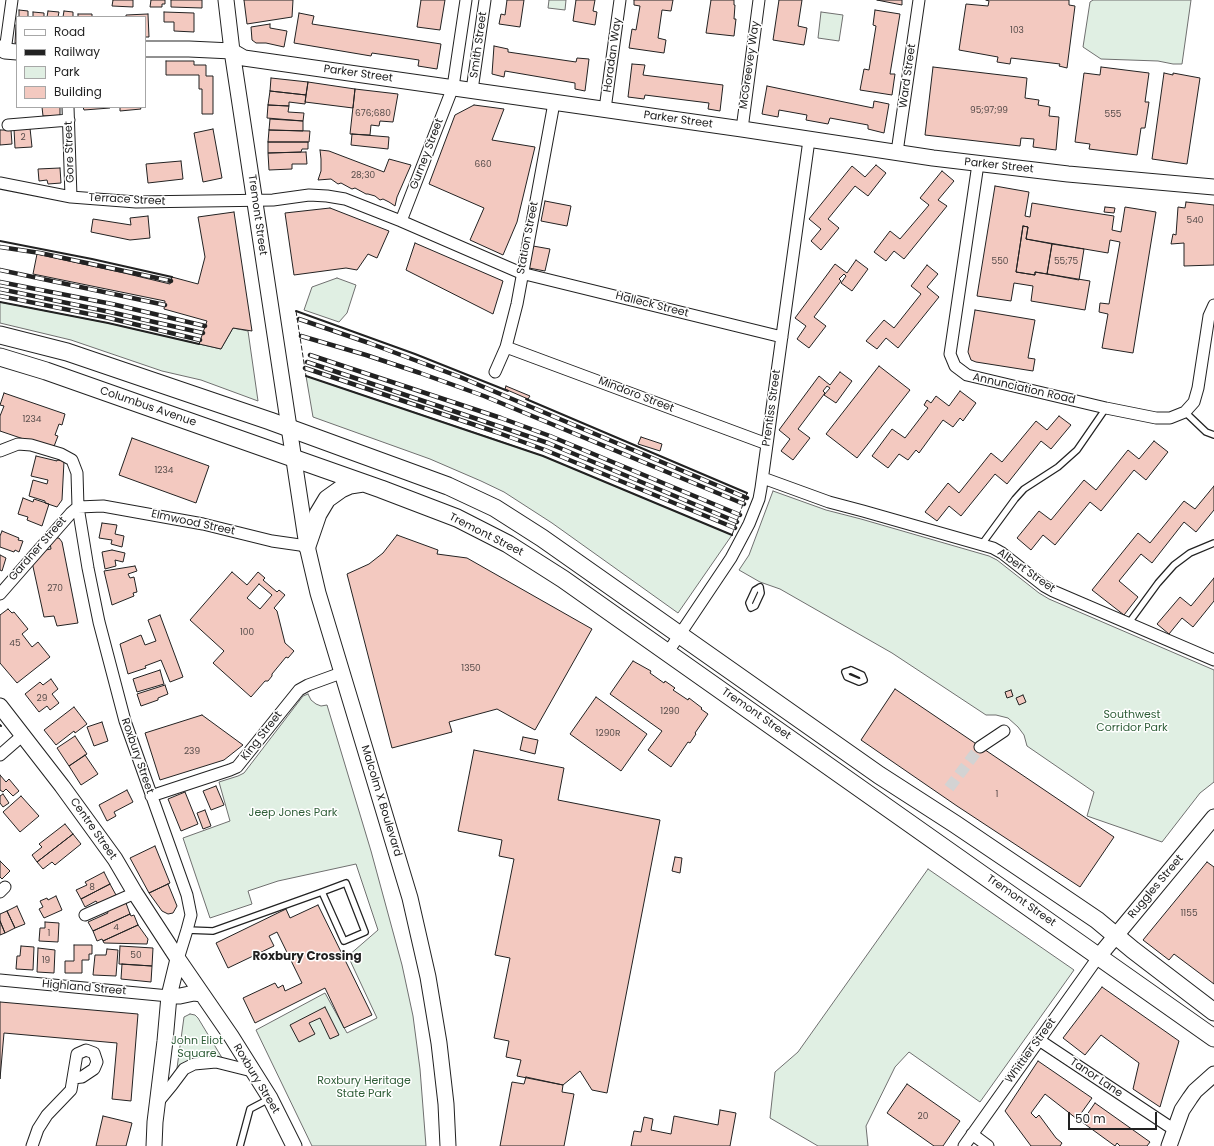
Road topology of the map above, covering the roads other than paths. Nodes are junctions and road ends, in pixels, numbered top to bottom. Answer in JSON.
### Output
{"nodes":[{"id":1,"x":12,"y":0,"type":"edge"},
{"id":2,"x":226,"y":0,"type":"edge"},
{"id":3,"x":466,"y":0,"type":"edge"},
{"id":4,"x":485,"y":0,"type":"edge"},
{"id":5,"x":620,"y":0,"type":"edge"},
{"id":6,"x":759,"y":0,"type":"edge"},
{"id":7,"x":919,"y":0,"type":"edge"},
{"id":8,"x":146,"y":49,"type":"edge"},
{"id":9,"x":7,"y":50,"type":"edge"},
{"id":10,"x":232,"y":51,"type":"junction"},
{"id":11,"x":453,"y":88,"type":"junction"},
{"id":12,"x":472,"y":90,"type":"junction"},
{"id":13,"x":554,"y":103,"type":"junction"},
{"id":14,"x":68,"y":108,"type":"edge"},
{"id":15,"x":605,"y":109,"type":"junction"},
{"id":16,"x":69,"y":120,"type":"junction"},
{"id":17,"x":8,"y":125,"type":"dead end"},
{"id":18,"x":742,"y":129,"type":"junction"},
{"id":19,"x":809,"y":140,"type":"junction"},
{"id":20,"x":897,"y":152,"type":"junction"},
{"id":21,"x":978,"y":164,"type":"junction"},
{"id":22,"x":0,"y":183,"type":"edge"},
{"id":23,"x":1214,"y":187,"type":"edge"},
{"id":24,"x":71,"y":197,"type":"junction"},
{"id":25,"x":256,"y":200,"type":"junction"},
{"id":26,"x":401,"y":221,"type":"junction"},
{"id":27,"x":521,"y":273,"type":"junction"},
{"id":28,"x":1214,"y":305,"type":"edge"},
{"id":29,"x":0,"y":335,"type":"edge"},
{"id":30,"x":782,"y":337,"type":"junction"},
{"id":31,"x":506,"y":347,"type":"junction"},
{"id":32,"x":0,"y":357,"type":"edge"},
{"id":33,"x":495,"y":372,"type":"dead end"},
{"id":34,"x":1106,"y":408,"type":"junction"},
{"id":35,"x":1185,"y":412,"type":"junction"},
{"id":36,"x":290,"y":429,"type":"junction"},
{"id":37,"x":1214,"y":435,"type":"edge"},
{"id":38,"x":767,"y":444,"type":"junction"},
{"id":39,"x":0,"y":451,"type":"edge"},
{"id":40,"x":294,"y":459,"type":"junction"},
{"id":41,"x":763,"y":478,"type":"junction"},
{"id":42,"x":363,"y":483,"type":"junction"},
{"id":43,"x":78,"y":507,"type":"junction"},
{"id":44,"x":1214,"y":543,"type":"edge"},
{"id":45,"x":982,"y":544,"type":"junction"},
{"id":46,"x":307,"y":546,"type":"junction"},
{"id":47,"x":0,"y":594,"type":"edge"},
{"id":48,"x":1128,"y":624,"type":"junction"},
{"id":49,"x":678,"y":635,"type":"junction"},
{"id":50,"x":668,"y":652,"type":"junction"},
{"id":51,"x":1214,"y":660,"type":"edge"},
{"id":52,"x":342,"y":673,"type":"junction"},
{"id":53,"x":0,"y":706,"type":"edge"},
{"id":54,"x":1004,"y":731,"type":"dead end"},
{"id":55,"x":23,"y":735,"type":"junction"},
{"id":56,"x":980,"y":747,"type":"tunnel mouth"},
{"id":57,"x":1,"y":753,"type":"edge"},
{"id":58,"x":152,"y":796,"type":"junction"},
{"id":59,"x":1214,"y":817,"type":"edge"},
{"id":60,"x":322,"y":892,"type":"junction"},
{"id":61,"x":135,"y":893,"type":"junction"},
{"id":62,"x":85,"y":915,"type":"dead end"},
{"id":63,"x":187,"y":930,"type":"junction"},
{"id":64,"x":1116,"y":936,"type":"junction"},
{"id":65,"x":1099,"y":956,"type":"junction"},
{"id":66,"x":178,"y":959,"type":"junction"},
{"id":67,"x":0,"y":980,"type":"edge"},
{"id":68,"x":202,"y":994,"type":"junction"},
{"id":69,"x":169,"y":996,"type":"junction"},
{"id":70,"x":1214,"y":1012,"type":"edge"},
{"id":71,"x":1214,"y":1038,"type":"edge"},
{"id":72,"x":1039,"y":1040,"type":"junction"},
{"id":73,"x":252,"y":1071,"type":"junction"},
{"id":74,"x":1214,"y":1074,"type":"edge"},
{"id":75,"x":73,"y":1078,"type":"dead end"},
{"id":76,"x":270,"y":1098,"type":"junction"},
{"id":77,"x":158,"y":1102,"type":"junction"},
{"id":78,"x":1174,"y":1129,"type":"junction"},
{"id":79,"x":972,"y":1134,"type":"junction"},
{"id":80,"x":32,"y":1146,"type":"edge"},
{"id":81,"x":154,"y":1146,"type":"edge"},
{"id":82,"x":240,"y":1146,"type":"edge"},
{"id":83,"x":294,"y":1146,"type":"edge"},
{"id":84,"x":448,"y":1146,"type":"edge"},
{"id":85,"x":964,"y":1146,"type":"edge"},
{"id":86,"x":988,"y":1146,"type":"edge"},
{"id":87,"x":1169,"y":1146,"type":"edge"}],
"edges":[{"from":1,"to":9,"type":"street"},
{"from":2,"to":10,"type":"main road","name":"Tremont Street"},
{"from":3,"to":11,"type":"street","name":"Smith Street"},
{"from":4,"to":12,"type":"street","name":"Smith Street"},
{"from":5,"to":15,"type":"street","name":"Horadan Way"},
{"from":6,"to":18,"type":"street","name":"McGreevey Way"},
{"from":7,"to":20,"type":"street","name":"Ward Street"},
{"from":8,"to":10,"type":"main road","name":"Parker Street"},
{"from":10,"to":11,"type":"main road","name":"Parker Street"},
{"from":10,"to":25,"type":"main road","name":"Tremont Street"},
{"from":11,"to":12,"type":"main road","name":"Parker Street"},
{"from":11,"to":26,"type":"street","name":"Gurney Street"},
{"from":12,"to":13,"type":"main road","name":"Parker Street"},
{"from":13,"to":15,"type":"main road","name":"Parker Street"},
{"from":13,"to":27,"type":"street","name":"Station Street"},
{"from":14,"to":16,"type":"street","name":"Gore Street"},
{"from":15,"to":18,"type":"main road","name":"Parker Street"},
{"from":16,"to":17,"type":"street"},
{"from":16,"to":24,"type":"street","name":"Gore Street"},
{"from":18,"to":19,"type":"main road","name":"Parker Street"},
{"from":19,"to":20,"type":"main road","name":"Parker Street"},
{"from":19,"to":30,"type":"street","name":"Prentiss Street"},
{"from":20,"to":21,"type":"main road","name":"Parker Street"},
{"from":21,"to":23,"type":"main road","name":"Parker Street"},
{"from":21,"to":34,"type":"street","name":"Annunciation Road"},
{"from":22,"to":24,"type":"street","name":"Terrace Street"},
{"from":24,"to":25,"type":"street","name":"Terrace Street"},
{"from":25,"to":26,"type":"street"},
{"from":25,"to":36,"type":"main road","name":"Tremont Street"},
{"from":26,"to":27,"type":"street"},
{"from":27,"to":30,"type":"street","name":"Halleck Street"},
{"from":27,"to":31,"type":"street","name":"Station Street"},
{"from":28,"to":35,"type":"street"},
{"from":29,"to":36,"type":"main road"},
{"from":30,"to":38,"type":"street","name":"Prentiss Street"},
{"from":31,"to":33,"type":"street","name":"Station Street"},
{"from":31,"to":38,"type":"street","name":"Mindoro Street"},
{"from":32,"to":40,"type":"main road","name":"Columbus Avenue"},
{"from":34,"to":35,"type":"street","name":"Annunciation Road"},
{"from":34,"to":45,"type":"lane"},
{"from":35,"to":37,"type":"lane"},
{"from":36,"to":40,"type":"main road","name":"Tremont Street"},
{"from":36,"to":49,"type":"main road","name":"Tremont Street"},
{"from":38,"to":41,"type":"street","name":"Prentiss Street"},
{"from":39,"to":43,"type":"street","name":"Roxbury Street"},
{"from":40,"to":42,"type":"main road","name":"Tremont Street"},
{"from":40,"to":46,"type":"main road","name":"Malcolm X Boulevard"},
{"from":41,"to":45,"type":"street","name":"Albert Street"},
{"from":41,"to":49,"type":"street","name":"Prentiss Street"},
{"from":42,"to":46,"type":"main road"},
{"from":42,"to":50,"type":"main road","name":"Tremont Street"},
{"from":43,"to":46,"type":"street","name":"Elmwood Street"},
{"from":43,"to":47,"type":"street","name":"Gardner Street"},
{"from":43,"to":58,"type":"street","name":"Roxbury Street"},
{"from":44,"to":48,"type":"lane"},
{"from":45,"to":48,"type":"street","name":"Albert Street"},
{"from":46,"to":52,"type":"main road","name":"Malcolm X Boulevard"},
{"from":48,"to":51,"type":"street","name":"Albert Street"},
{"from":49,"to":50,"type":"street","name":"Prentiss Street"},
{"from":49,"to":64,"type":"main road","name":"Tremont Street"},
{"from":50,"to":65,"type":"main road","name":"Tremont Street"},
{"from":52,"to":58,"type":"street","name":"King Street"},
{"from":52,"to":84,"type":"main road","name":"Malcolm X Boulevard"},
{"from":53,"to":55,"type":"main road","name":"Centre Street"},
{"from":54,"to":56,"type":"street"},
{"from":55,"to":57,"type":"street"},
{"from":55,"to":61,"type":"main road","name":"Centre Street"},
{"from":58,"to":63,"type":"street","name":"Roxbury Street"},
{"from":59,"to":64,"type":"main road","name":"Ruggles Street"},
{"from":60,"to":60,"type":"lane"},
{"from":60,"to":63,"type":"lane"},
{"from":61,"to":62,"type":"street"},
{"from":61,"to":66,"type":"main road","name":"Centre Street"},
{"from":63,"to":66,"type":"street","name":"Roxbury Street"},
{"from":64,"to":65,"type":"main road","name":"Ruggles Street"},
{"from":64,"to":70,"type":"main road","name":"Tremont Street"},
{"from":65,"to":71,"type":"main road","name":"Tremont Street"},
{"from":65,"to":72,"type":"street","name":"Whittier Street"},
{"from":66,"to":68,"type":"main road","name":"Roxbury Street"},
{"from":66,"to":69,"type":"main road"},
{"from":67,"to":69,"type":"street","name":"Highland Street"},
{"from":68,"to":69,"type":"main road"},
{"from":68,"to":73,"type":"main road","name":"Roxbury Street"},
{"from":69,"to":77,"type":"main road"},
{"from":72,"to":78,"type":"street","name":"Tanor Lane"},
{"from":72,"to":79,"type":"street","name":"Whittier Street"},
{"from":73,"to":76,"type":"main road","name":"Roxbury Street"},
{"from":73,"to":77,"type":"street"},
{"from":74,"to":78,"type":"main road"},
{"from":75,"to":80,"type":"street"},
{"from":76,"to":82,"type":"lane"},
{"from":76,"to":83,"type":"main road","name":"Roxbury Street"},
{"from":77,"to":81,"type":"main road"},
{"from":78,"to":87,"type":"main road"},
{"from":79,"to":85,"type":"street","name":"Whittier Street"},
{"from":79,"to":86,"type":"street"}]}
